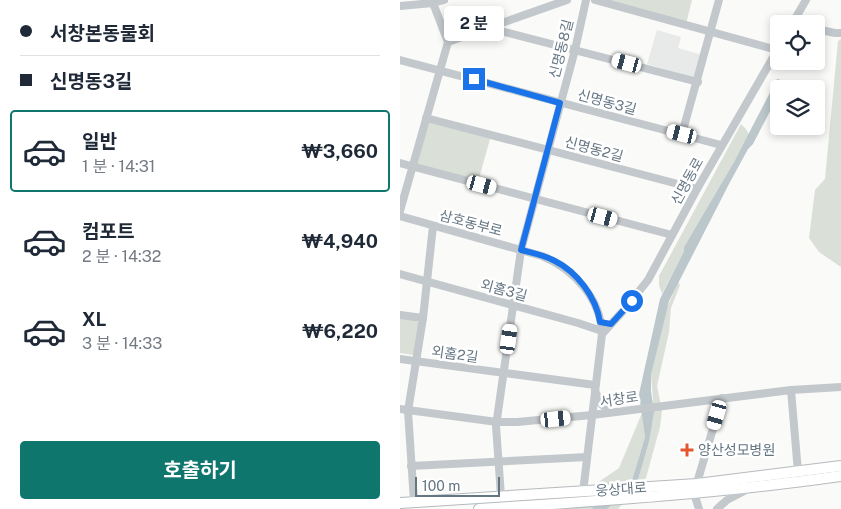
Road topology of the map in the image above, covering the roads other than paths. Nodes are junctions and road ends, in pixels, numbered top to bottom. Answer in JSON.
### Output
{"nodes":[{"id":1,"x":444,"y":0,"type":"edge"},
{"id":2,"x":567,"y":0,"type":"edge"},
{"id":3,"x":586,"y":0,"type":"edge"},
{"id":4,"x":595,"y":0,"type":"edge"},
{"id":5,"x":719,"y":0,"type":"edge"},
{"id":6,"x":806,"y":0,"type":"edge"},
{"id":7,"x":433,"y":3,"type":"junction"},
{"id":8,"x":400,"y":6,"type":"edge"},
{"id":9,"x":797,"y":15,"type":"edge"},
{"id":10,"x":489,"y":28,"type":"junction"},
{"id":11,"x":825,"y":31,"type":"edge"},
{"id":12,"x":711,"y":32,"type":"junction"},
{"id":13,"x":841,"y":33,"type":"edge"},
{"id":14,"x":448,"y":42,"type":"junction"},
{"id":15,"x":770,"y":46,"type":"edge"},
{"id":16,"x":575,"y":50,"type":"junction"},
{"id":17,"x":400,"y":60,"type":"edge"},
{"id":18,"x":770,"y":62,"type":"edge"},
{"id":19,"x":440,"y":70,"type":"junction"},
{"id":20,"x":698,"y":82,"type":"junction"},
{"id":21,"x":560,"y":103,"type":"junction"},
{"id":22,"x":426,"y":118,"type":"junction"},
{"id":23,"x":682,"y":134,"type":"junction"},
{"id":24,"x":721,"y":145,"type":"junction"},
{"id":25,"x":548,"y":150,"type":"junction"},
{"id":26,"x":400,"y":164,"type":"edge"},
{"id":27,"x":413,"y":167,"type":"junction"},
{"id":28,"x":697,"y":189,"type":"junction"},
{"id":29,"x":534,"y":198,"type":"junction"},
{"id":30,"x":400,"y":211,"type":"edge"},
{"id":31,"x":400,"y":216,"type":"edge"},
{"id":32,"x":433,"y":226,"type":"junction"},
{"id":33,"x":672,"y":235,"type":"junction"},
{"id":34,"x":521,"y":250,"type":"junction"},
{"id":35,"x":400,"y":274,"type":"edge"},
{"id":36,"x":426,"y":281,"type":"junction"},
{"id":37,"x":514,"y":306,"type":"junction"},
{"id":38,"x":400,"y":315,"type":"edge"},
{"id":39,"x":423,"y":318,"type":"junction"},
{"id":40,"x":600,"y":322,"type":"junction"},
{"id":41,"x":611,"y":324,"type":"junction"},
{"id":42,"x":602,"y":333,"type":"junction"},
{"id":43,"x":400,"y":359,"type":"edge"},
{"id":44,"x":416,"y":361,"type":"junction"},
{"id":45,"x":504,"y":373,"type":"junction"},
{"id":46,"x":595,"y":386,"type":"junction"},
{"id":47,"x":841,"y":387,"type":"edge"},
{"id":48,"x":791,"y":390,"type":"junction"},
{"id":49,"x":722,"y":398,"type":"junction"},
{"id":50,"x":404,"y":410,"type":"edge"},
{"id":51,"x":611,"y":412,"type":"junction"},
{"id":52,"x":592,"y":415,"type":"junction"},
{"id":53,"x":497,"y":422,"type":"junction"},
{"id":54,"x":587,"y":457,"type":"junction"},
{"id":55,"x":498,"y":461,"type":"junction"},
{"id":56,"x":411,"y":466,"type":"junction"},
{"id":57,"x":841,"y":466,"type":"edge"},
{"id":58,"x":798,"y":472,"type":"junction"},
{"id":59,"x":841,"y":476,"type":"edge"},
{"id":60,"x":750,"y":488,"type":"junction"},
{"id":61,"x":696,"y":489,"type":"junction"},
{"id":62,"x":585,"y":495,"type":"junction"},
{"id":63,"x":501,"y":496,"type":"junction"},
{"id":64,"x":414,"y":502,"type":"junction"},
{"id":65,"x":400,"y":503,"type":"edge"},
{"id":66,"x":479,"y":509,"type":"edge"},
{"id":67,"x":699,"y":509,"type":"edge"},
{"id":68,"x":717,"y":509,"type":"edge"}],
"edges":[{"from":1,"to":7,"type":"street"},
{"from":2,"to":10,"type":"street"},
{"from":3,"to":16,"type":"street","name":"신명동8길"},
{"from":4,"to":12,"type":"street"},
{"from":5,"to":12,"type":"street"},
{"from":6,"to":9,"type":"street"},
{"from":7,"to":8,"type":"street"},
{"from":7,"to":14,"type":"street"},
{"from":10,"to":14,"type":"street"},
{"from":10,"to":16,"type":"street"},
{"from":11,"to":13,"type":"street"},
{"from":12,"to":15,"type":"street"},
{"from":12,"to":20,"type":"street"},
{"from":14,"to":19,"type":"street"},
{"from":16,"to":20,"type":"street"},
{"from":16,"to":21,"type":"street","name":"신명동8길"},
{"from":17,"to":19,"type":"street","name":"신명동3길"},
{"from":18,"to":24,"type":"street","name":"신명동로"},
{"from":19,"to":21,"type":"street","name":"신명동3길"},
{"from":19,"to":22,"type":"street"},
{"from":20,"to":23,"type":"street"},
{"from":21,"to":23,"type":"street","name":"신명동3길"},
{"from":21,"to":25,"type":"street","name":"신명동8길"},
{"from":22,"to":25,"type":"street","name":"신명동2길"},
{"from":22,"to":27,"type":"street"},
{"from":23,"to":24,"type":"street","name":"신명동3길"},
{"from":24,"to":28,"type":"street","name":"신명동로"},
{"from":25,"to":28,"type":"street","name":"신명동2길"},
{"from":25,"to":29,"type":"street","name":"신명동8길"},
{"from":26,"to":27,"type":"street"},
{"from":27,"to":29,"type":"street"},
{"from":27,"to":30,"type":"street"},
{"from":28,"to":33,"type":"street","name":"신명동로"},
{"from":29,"to":33,"type":"street"},
{"from":29,"to":34,"type":"street","name":"신명동8길"},
{"from":31,"to":32,"type":"street","name":"삼호동부로"},
{"from":32,"to":34,"type":"street","name":"삼호동부로"},
{"from":32,"to":36,"type":"street"},
{"from":33,"to":41,"type":"street","name":"신명동로"},
{"from":34,"to":37,"type":"street","name":"신명동8길"},
{"from":34,"to":40,"type":"street","name":"삼호동부로"},
{"from":35,"to":36,"type":"street","name":"외홈3길"},
{"from":36,"to":37,"type":"street","name":"외홈3길"},
{"from":36,"to":39,"type":"street"},
{"from":37,"to":42,"type":"street","name":"외홈3길"},
{"from":37,"to":45,"type":"street","name":"신명동8길"},
{"from":38,"to":39,"type":"street"},
{"from":39,"to":44,"type":"street"},
{"from":40,"to":41,"type":"street"},
{"from":40,"to":42,"type":"street","name":"삼호동부로"},
{"from":41,"to":42,"type":"street","name":"신명동로"},
{"from":42,"to":46,"type":"street","name":"삼호동부로"},
{"from":43,"to":44,"type":"street","name":"외홈2길"},
{"from":44,"to":45,"type":"street","name":"외홈2길"},
{"from":44,"to":50,"type":"street"},
{"from":45,"to":46,"type":"street","name":"외홈2길"},
{"from":45,"to":53,"type":"street","name":"신명동8길"},
{"from":46,"to":51,"type":"street"},
{"from":46,"to":52,"type":"street","name":"삼호동부로"},
{"from":47,"to":48,"type":"street","name":"서창로"},
{"from":48,"to":49,"type":"street","name":"서창로"},
{"from":48,"to":58,"type":"street"},
{"from":49,"to":51,"type":"street","name":"서창로"},
{"from":49,"to":61,"type":"street"},
{"from":50,"to":53,"type":"street","name":"서창로"},
{"from":50,"to":56,"type":"street"},
{"from":51,"to":52,"type":"street","name":"서창로"},
{"from":52,"to":53,"type":"street","name":"서창로"},
{"from":52,"to":54,"type":"street","name":"삼호동부로"},
{"from":53,"to":55,"type":"street","name":"신명동8길"},
{"from":54,"to":55,"type":"street"},
{"from":54,"to":62,"type":"street","name":"삼호동부로"},
{"from":55,"to":56,"type":"street"},
{"from":55,"to":63,"type":"street","name":"신명동8길"},
{"from":56,"to":64,"type":"street"},
{"from":57,"to":58,"type":"main road","name":"웅상대로"},
{"from":58,"to":61,"type":"main road","name":"웅상대로"},
{"from":59,"to":60,"type":"main road","name":"웅상대로"},
{"from":60,"to":61,"type":"main road","name":"웅상대로"},
{"from":60,"to":68,"type":"street"},
{"from":61,"to":62,"type":"main road","name":"웅상대로"},
{"from":61,"to":62,"type":"main road","name":"웅상대로"},
{"from":61,"to":67,"type":"street"},
{"from":62,"to":63,"type":"main road","name":"웅상대로"},
{"from":62,"to":66,"type":"main road","name":"웅상대로"},
{"from":63,"to":64,"type":"main road","name":"웅상대로"},
{"from":64,"to":65,"type":"main road","name":"웅상대로"}]}
